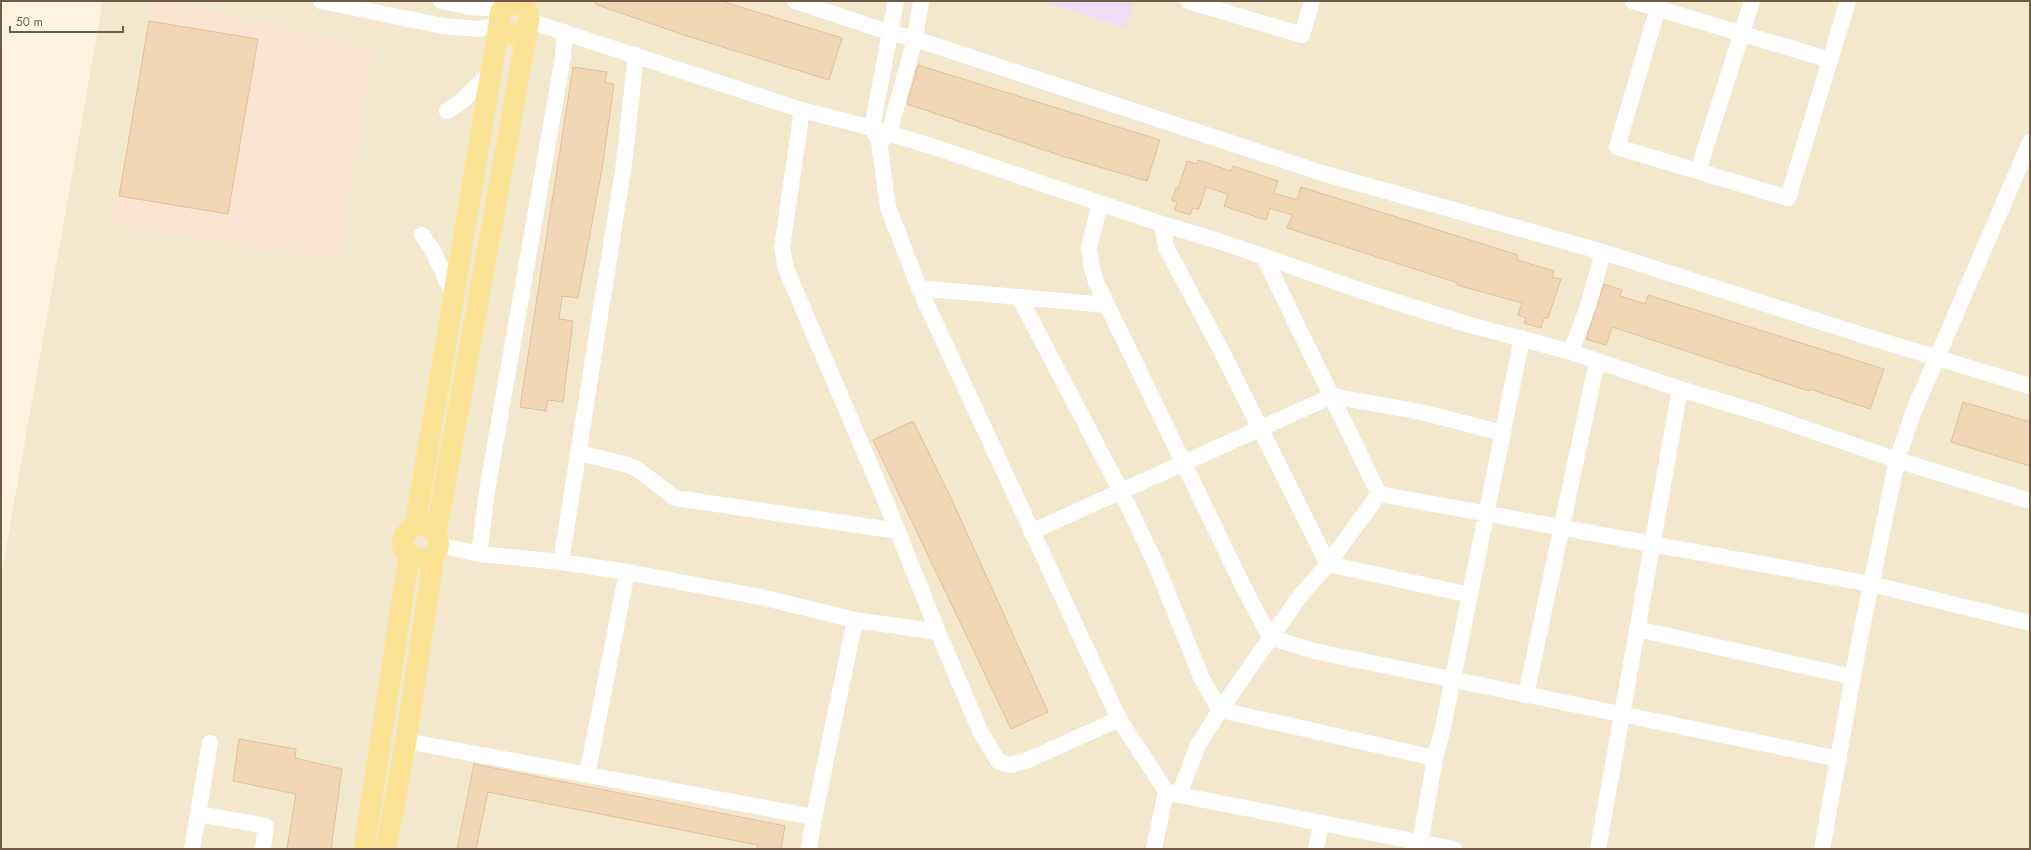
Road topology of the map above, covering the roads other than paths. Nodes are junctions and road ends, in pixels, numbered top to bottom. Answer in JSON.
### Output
{"nodes":[{"id":1,"x":321,"y":1,"type":"edge"},
{"id":2,"x":441,"y":1,"type":"edge"},
{"id":3,"x":795,"y":1,"type":"edge"},
{"id":4,"x":896,"y":1,"type":"edge"},
{"id":5,"x":921,"y":1,"type":"edge"},
{"id":6,"x":1188,"y":1,"type":"edge"},
{"id":7,"x":1312,"y":1,"type":"edge"},
{"id":8,"x":1633,"y":1,"type":"edge"},
{"id":9,"x":1752,"y":1,"type":"edge"},
{"id":10,"x":1848,"y":1,"type":"edge"},
{"id":11,"x":1658,"y":8,"type":"junction"},
{"id":12,"x":501,"y":12,"type":"edge"},
{"id":13,"x":528,"y":15,"type":"edge"},
{"id":14,"x":565,"y":32,"type":"junction"},
{"id":15,"x":891,"y":33,"type":"junction"},
{"id":16,"x":1742,"y":34,"type":"junction"},
{"id":17,"x":915,"y":39,"type":"junction"},
{"id":18,"x":636,"y":55,"type":"junction"},
{"id":19,"x":1830,"y":60,"type":"junction"},
{"id":20,"x":491,"y":72,"type":"junction"},
{"id":21,"x":802,"y":110,"type":"junction"},
{"id":22,"x":447,"y":111,"type":"dead end"},
{"id":23,"x":880,"y":134,"type":"junction"},
{"id":24,"x":2030,"y":142,"type":"edge"},
{"id":25,"x":1698,"y":171,"type":"junction"},
{"id":26,"x":1100,"y":203,"type":"junction"},
{"id":27,"x":1162,"y":224,"type":"junction"},
{"id":28,"x":422,"y":235,"type":"dead end"},
{"id":29,"x":1603,"y":252,"type":"junction"},
{"id":30,"x":1264,"y":257,"type":"junction"},
{"id":31,"x":919,"y":288,"type":"junction"},
{"id":32,"x":454,"y":296,"type":"junction"},
{"id":33,"x":1020,"y":297,"type":"junction"},
{"id":34,"x":1106,"y":305,"type":"junction"},
{"id":35,"x":1522,"y":338,"type":"junction"},
{"id":36,"x":1570,"y":352,"type":"junction"},
{"id":37,"x":1938,"y":357,"type":"junction"},
{"id":38,"x":1597,"y":361,"type":"junction"},
{"id":39,"x":2030,"y":386,"type":"edge"},
{"id":40,"x":1680,"y":389,"type":"junction"},
{"id":41,"x":1332,"y":396,"type":"junction"},
{"id":42,"x":1259,"y":428,"type":"junction"},
{"id":43,"x":1502,"y":433,"type":"junction"},
{"id":44,"x":579,"y":453,"type":"junction"},
{"id":45,"x":1897,"y":460,"type":"junction"},
{"id":46,"x":1184,"y":462,"type":"junction"},
{"id":47,"x":1121,"y":491,"type":"junction"},
{"id":48,"x":1379,"y":494,"type":"junction"},
{"id":49,"x":2030,"y":501,"type":"edge"},
{"id":50,"x":1486,"y":514,"type":"junction"},
{"id":51,"x":415,"y":526,"type":"junction"},
{"id":52,"x":1562,"y":528,"type":"junction"},
{"id":53,"x":898,"y":531,"type":"junction"},
{"id":54,"x":1031,"y":532,"type":"junction"},
{"id":55,"x":436,"y":544,"type":"junction"},
{"id":56,"x":1652,"y":544,"type":"junction"},
{"id":57,"x":479,"y":554,"type":"junction"},
{"id":58,"x":409,"y":555,"type":"junction"},
{"id":59,"x":561,"y":562,"type":"junction"},
{"id":60,"x":1328,"y":564,"type":"junction"},
{"id":61,"x":627,"y":572,"type":"junction"},
{"id":62,"x":1871,"y":584,"type":"junction"},
{"id":63,"x":1470,"y":595,"type":"junction"},
{"id":64,"x":855,"y":620,"type":"junction"},
{"id":65,"x":2030,"y":623,"type":"edge"},
{"id":66,"x":1637,"y":630,"type":"junction"},
{"id":67,"x":938,"y":632,"type":"junction"},
{"id":68,"x":1270,"y":637,"type":"junction"},
{"id":69,"x":1853,"y":677,"type":"junction"},
{"id":70,"x":1453,"y":680,"type":"junction"},
{"id":71,"x":1526,"y":695,"type":"junction"},
{"id":72,"x":1220,"y":710,"type":"junction"},
{"id":73,"x":1622,"y":715,"type":"junction"},
{"id":74,"x":1119,"y":719,"type":"junction"},
{"id":75,"x":406,"y":740,"type":"junction"},
{"id":76,"x":210,"y":743,"type":"dead end"},
{"id":77,"x":1434,"y":758,"type":"junction"},
{"id":78,"x":1839,"y":759,"type":"junction"},
{"id":79,"x":587,"y":775,"type":"junction"},
{"id":80,"x":1172,"y":793,"type":"junction"},
{"id":81,"x":198,"y":814,"type":"junction"},
{"id":82,"x":814,"y":817,"type":"junction"},
{"id":83,"x":1321,"y":824,"type":"junction"},
{"id":84,"x":1419,"y":846,"type":"edge"},
{"id":85,"x":192,"y":849,"type":"edge"},
{"id":86,"x":263,"y":849,"type":"edge"},
{"id":87,"x":364,"y":849,"type":"edge"},
{"id":88,"x":386,"y":849,"type":"edge"},
{"id":89,"x":809,"y":849,"type":"edge"},
{"id":90,"x":1154,"y":849,"type":"edge"},
{"id":91,"x":1316,"y":849,"type":"edge"},
{"id":92,"x":1454,"y":849,"type":"edge"},
{"id":93,"x":1598,"y":849,"type":"edge"},
{"id":94,"x":1822,"y":849,"type":"edge"}],
"edges":[{"from":1,"to":12,"type":"street"},
{"from":2,"to":12,"type":"street"},
{"from":3,"to":15,"type":"street"},
{"from":4,"to":15,"type":"street"},
{"from":5,"to":17,"type":"street"},
{"from":6,"to":7,"type":"street"},
{"from":8,"to":11,"type":"street"},
{"from":9,"to":16,"type":"street"},
{"from":10,"to":19,"type":"street"},
{"from":11,"to":16,"type":"street"},
{"from":11,"to":25,"type":"street"},
{"from":12,"to":13,"type":"main road"},
{"from":12,"to":20,"type":"main road"},
{"from":13,"to":14,"type":"street"},
{"from":13,"to":55,"type":"main road"},
{"from":14,"to":18,"type":"street"},
{"from":14,"to":57,"type":"street"},
{"from":15,"to":17,"type":"street"},
{"from":15,"to":23,"type":"street"},
{"from":16,"to":19,"type":"street"},
{"from":16,"to":25,"type":"street"},
{"from":17,"to":23,"type":"street"},
{"from":17,"to":29,"type":"street"},
{"from":18,"to":21,"type":"street"},
{"from":18,"to":44,"type":"street"},
{"from":19,"to":25,"type":"street"},
{"from":20,"to":22,"type":"street"},
{"from":20,"to":32,"type":"main road"},
{"from":21,"to":23,"type":"street"},
{"from":21,"to":53,"type":"street"},
{"from":23,"to":26,"type":"street"},
{"from":23,"to":31,"type":"street"},
{"from":24,"to":37,"type":"street"},
{"from":26,"to":27,"type":"street"},
{"from":26,"to":34,"type":"street"},
{"from":27,"to":30,"type":"street"},
{"from":27,"to":42,"type":"street"},
{"from":28,"to":32,"type":"street"},
{"from":29,"to":36,"type":"street"},
{"from":29,"to":37,"type":"street"},
{"from":30,"to":35,"type":"street"},
{"from":30,"to":41,"type":"street"},
{"from":31,"to":33,"type":"street"},
{"from":31,"to":54,"type":"street"},
{"from":32,"to":51,"type":"main road"},
{"from":33,"to":34,"type":"street"},
{"from":33,"to":47,"type":"street"},
{"from":34,"to":46,"type":"street"},
{"from":35,"to":36,"type":"street"},
{"from":35,"to":43,"type":"street"},
{"from":36,"to":38,"type":"street"},
{"from":37,"to":39,"type":"street"},
{"from":37,"to":45,"type":"street"},
{"from":38,"to":40,"type":"street"},
{"from":38,"to":52,"type":"street"},
{"from":40,"to":45,"type":"street"},
{"from":40,"to":56,"type":"street"},
{"from":41,"to":42,"type":"street"},
{"from":41,"to":43,"type":"street"},
{"from":41,"to":48,"type":"street"},
{"from":42,"to":46,"type":"street"},
{"from":42,"to":60,"type":"street"},
{"from":43,"to":50,"type":"street"},
{"from":44,"to":53,"type":"street"},
{"from":44,"to":59,"type":"street"},
{"from":45,"to":49,"type":"street"},
{"from":45,"to":62,"type":"street"},
{"from":46,"to":47,"type":"street"},
{"from":46,"to":68,"type":"street"},
{"from":47,"to":54,"type":"street"},
{"from":47,"to":72,"type":"street"},
{"from":48,"to":50,"type":"street"},
{"from":48,"to":60,"type":"street"},
{"from":50,"to":52,"type":"street"},
{"from":50,"to":63,"type":"street"},
{"from":51,"to":55,"type":"main road"},
{"from":51,"to":58,"type":"main road"},
{"from":52,"to":56,"type":"street"},
{"from":52,"to":71,"type":"street"},
{"from":53,"to":67,"type":"street"},
{"from":54,"to":74,"type":"street"},
{"from":55,"to":57,"type":"street"},
{"from":55,"to":58,"type":"main road"},
{"from":55,"to":75,"type":"main road"},
{"from":56,"to":62,"type":"street"},
{"from":56,"to":66,"type":"street"},
{"from":57,"to":59,"type":"street"},
{"from":58,"to":87,"type":"main road"},
{"from":59,"to":61,"type":"street"},
{"from":60,"to":63,"type":"street"},
{"from":60,"to":68,"type":"street"},
{"from":61,"to":64,"type":"street"},
{"from":61,"to":79,"type":"street"},
{"from":62,"to":65,"type":"street"},
{"from":62,"to":69,"type":"street"},
{"from":63,"to":70,"type":"street"},
{"from":64,"to":67,"type":"street"},
{"from":64,"to":82,"type":"street"},
{"from":66,"to":69,"type":"street"},
{"from":66,"to":73,"type":"street"},
{"from":67,"to":74,"type":"street"},
{"from":68,"to":70,"type":"street"},
{"from":68,"to":72,"type":"street"},
{"from":69,"to":78,"type":"street"},
{"from":70,"to":71,"type":"street"},
{"from":70,"to":77,"type":"street"},
{"from":71,"to":73,"type":"street"},
{"from":72,"to":77,"type":"street"},
{"from":72,"to":80,"type":"street"},
{"from":73,"to":78,"type":"street"},
{"from":73,"to":93,"type":"street"},
{"from":74,"to":80,"type":"street"},
{"from":75,"to":79,"type":"street"},
{"from":75,"to":88,"type":"main road"},
{"from":76,"to":81,"type":"street"},
{"from":77,"to":84,"type":"street"},
{"from":78,"to":94,"type":"street"},
{"from":79,"to":82,"type":"street"},
{"from":80,"to":83,"type":"street"},
{"from":80,"to":90,"type":"street"},
{"from":81,"to":85,"type":"street"},
{"from":81,"to":86,"type":"street"},
{"from":82,"to":89,"type":"street"},
{"from":83,"to":84,"type":"street"},
{"from":83,"to":91,"type":"street"},
{"from":84,"to":92,"type":"street"}]}
